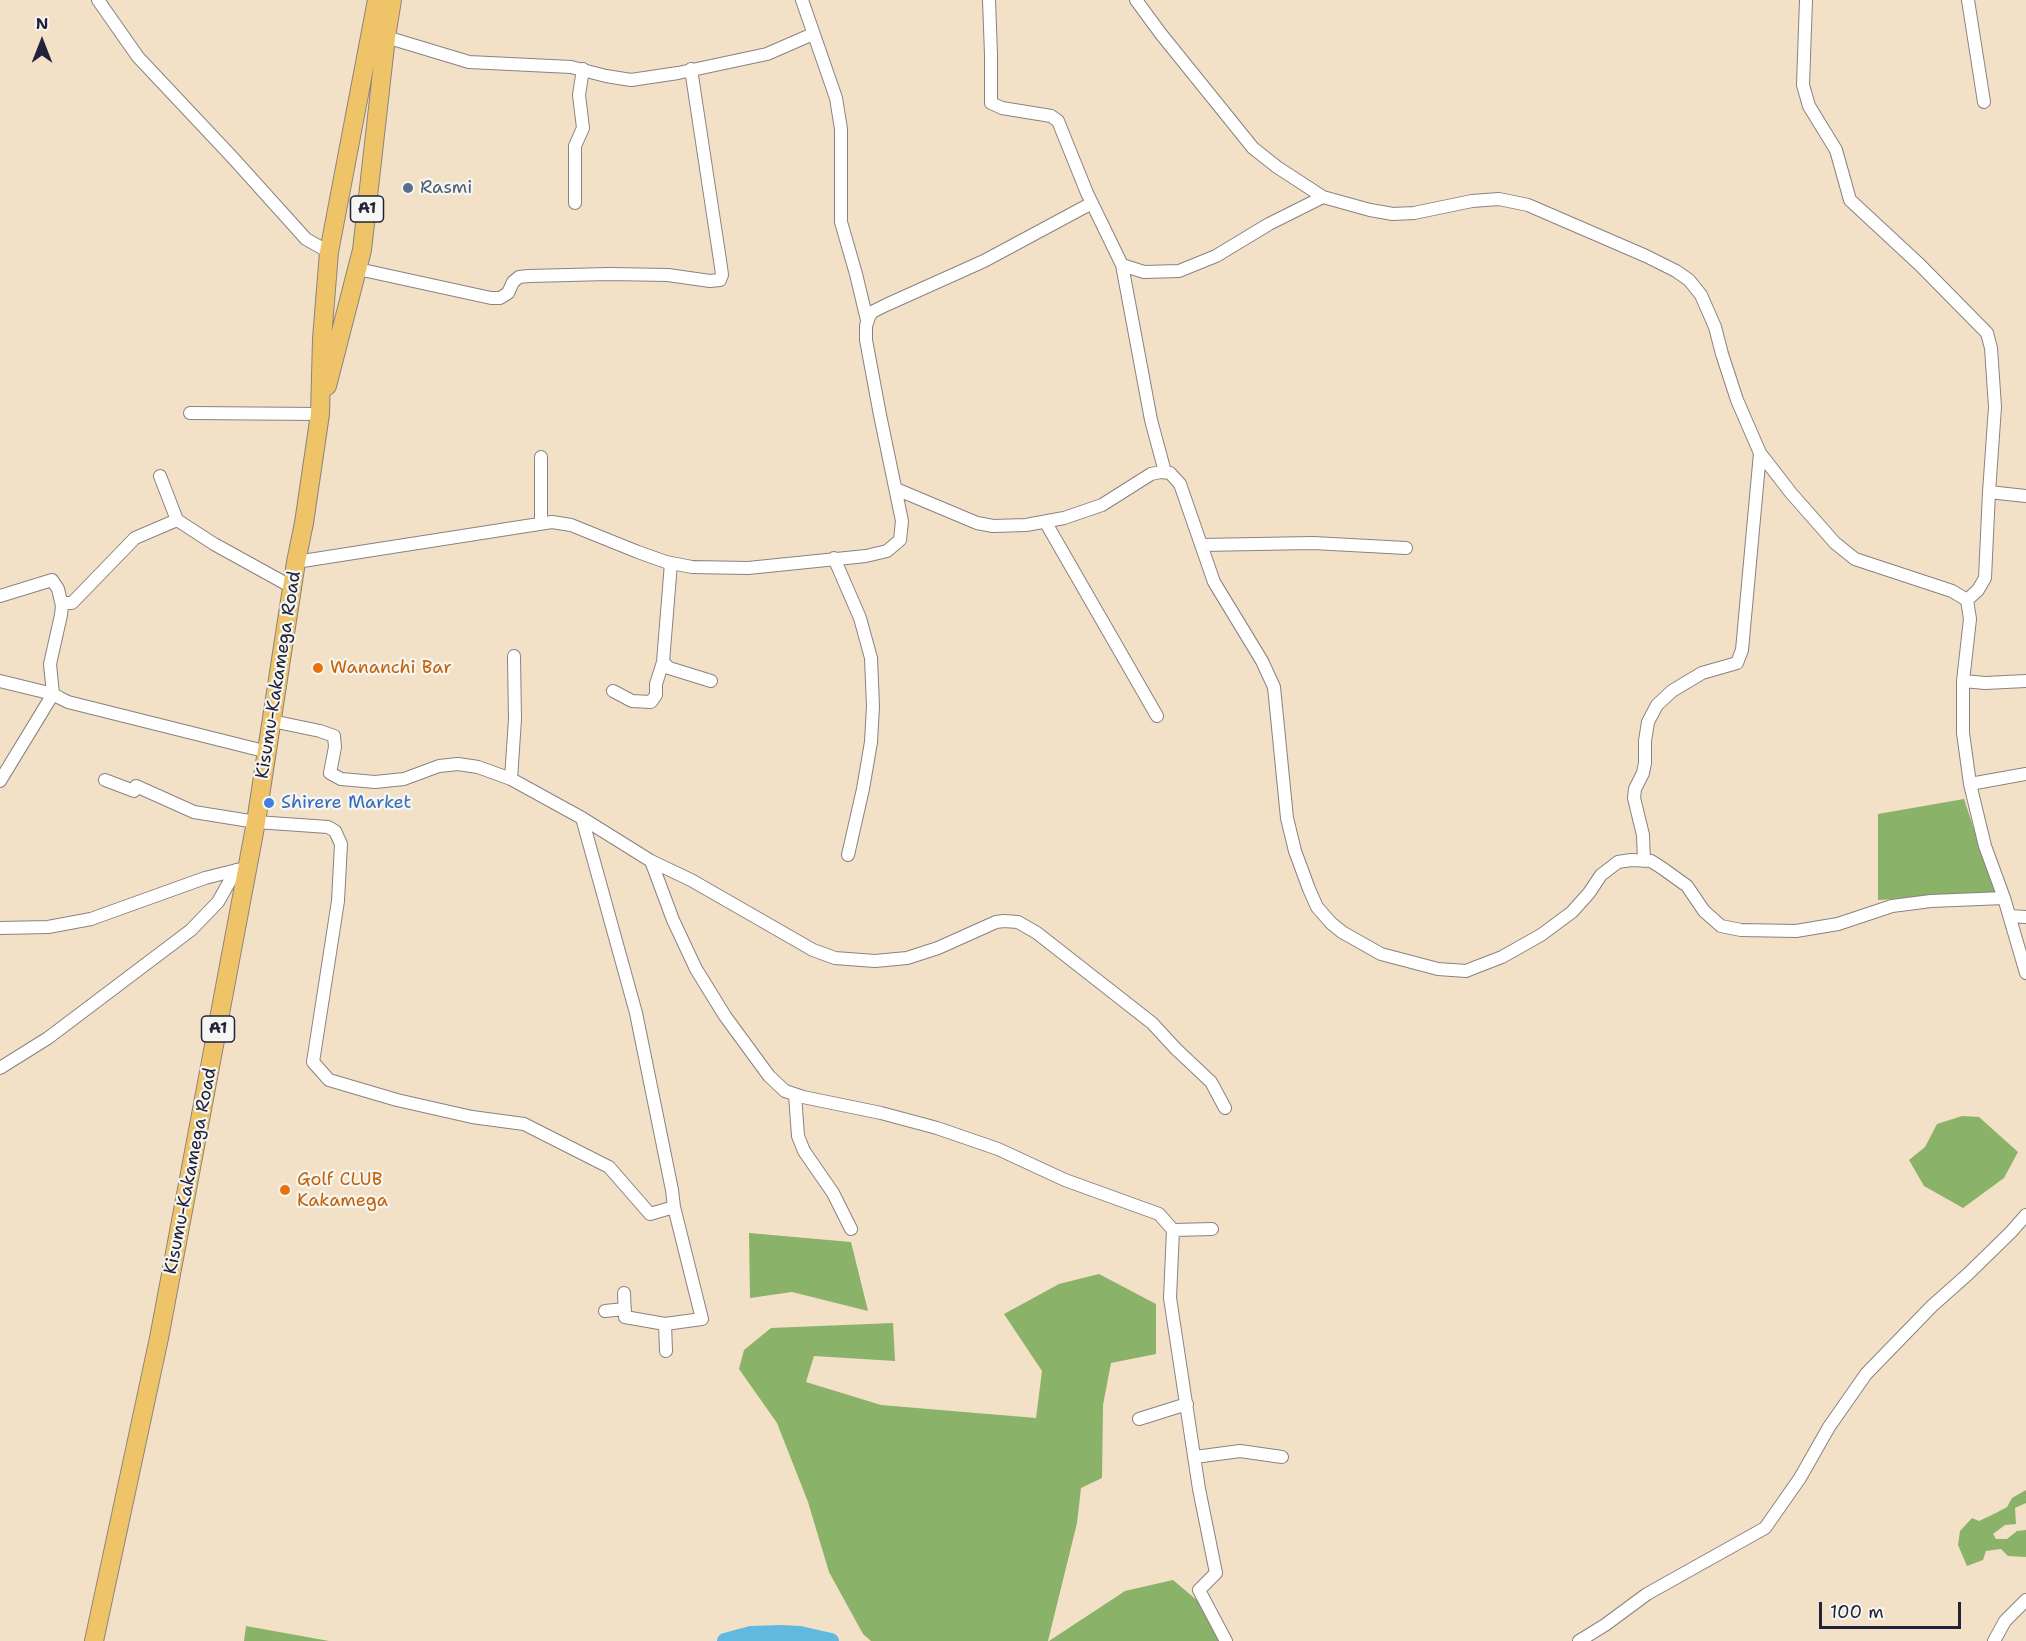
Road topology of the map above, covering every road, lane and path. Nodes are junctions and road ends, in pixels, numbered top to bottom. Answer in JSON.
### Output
{"nodes":[{"id":1,"x":98,"y":0,"type":"edge"},
{"id":2,"x":377,"y":0,"type":"edge"},
{"id":3,"x":392,"y":0,"type":"edge"},
{"id":4,"x":802,"y":0,"type":"edge"},
{"id":5,"x":988,"y":0,"type":"edge"},
{"id":6,"x":1136,"y":0,"type":"edge"},
{"id":7,"x":1806,"y":0,"type":"edge"},
{"id":8,"x":1968,"y":0,"type":"edge"},
{"id":9,"x":813,"y":34,"type":"junction"},
{"id":10,"x":386,"y":37,"type":"junction"},
{"id":11,"x":583,"y":69,"type":"junction"},
{"id":12,"x":691,"y":69,"type":"junction"},
{"id":13,"x":1984,"y":102,"type":"dead end"},
{"id":14,"x":1323,"y":197,"type":"junction"},
{"id":15,"x":575,"y":203,"type":"dead end"},
{"id":16,"x":1092,"y":203,"type":"junction"},
{"id":17,"x":333,"y":222,"type":"junction"},
{"id":18,"x":365,"y":227,"type":"junction"},
{"id":19,"x":328,"y":252,"type":"junction"},
{"id":20,"x":1122,"y":265,"type":"junction"},
{"id":21,"x":358,"y":269,"type":"junction"},
{"id":22,"x":867,"y":320,"type":"junction"},
{"id":23,"x":189,"y":413,"type":"dead end"},
{"id":24,"x":320,"y":414,"type":"junction"},
{"id":25,"x":1760,"y":453,"type":"junction"},
{"id":26,"x":541,"y":457,"type":"dead end"},
{"id":27,"x":1165,"y":472,"type":"junction"},
{"id":28,"x":160,"y":476,"type":"dead end"},
{"id":29,"x":896,"y":489,"type":"junction"},
{"id":30,"x":1989,"y":492,"type":"junction"},
{"id":31,"x":2026,"y":496,"type":"edge"},
{"id":32,"x":177,"y":520,"type":"junction"},
{"id":33,"x":541,"y":523,"type":"junction"},
{"id":34,"x":1046,"y":523,"type":"junction"},
{"id":35,"x":1202,"y":544,"type":"junction"},
{"id":36,"x":1406,"y":548,"type":"dead end"},
{"id":37,"x":834,"y":558,"type":"junction"},
{"id":38,"x":296,"y":562,"type":"junction"},
{"id":39,"x":671,"y":563,"type":"junction"},
{"id":40,"x":292,"y":587,"type":"junction"},
{"id":41,"x":3,"y":591,"type":"edge"},
{"id":42,"x":1967,"y":600,"type":"junction"},
{"id":43,"x":62,"y":603,"type":"junction"},
{"id":44,"x":514,"y":656,"type":"dead end"},
{"id":45,"x":663,"y":662,"type":"junction"},
{"id":46,"x":0,"y":681,"type":"edge"},
{"id":47,"x":711,"y":681,"type":"dead end"},
{"id":48,"x":1963,"y":681,"type":"junction"},
{"id":49,"x":2026,"y":681,"type":"edge"},
{"id":50,"x":613,"y":691,"type":"dead end"},
{"id":51,"x":53,"y":694,"type":"junction"},
{"id":52,"x":1157,"y":716,"type":"dead end"},
{"id":53,"x":272,"y":721,"type":"junction"},
{"id":54,"x":268,"y":752,"type":"junction"},
{"id":55,"x":2026,"y":774,"type":"edge"},
{"id":56,"x":511,"y":779,"type":"junction"},
{"id":57,"x":105,"y":780,"type":"dead end"},
{"id":58,"x":0,"y":781,"type":"edge"},
{"id":59,"x":1970,"y":784,"type":"junction"},
{"id":60,"x":582,"y":818,"type":"junction"},
{"id":61,"x":256,"y":822,"type":"junction"},
{"id":62,"x":848,"y":855,"type":"dead end"},
{"id":63,"x":651,"y":861,"type":"junction"},
{"id":64,"x":1644,"y":861,"type":"junction"},
{"id":65,"x":242,"y":869,"type":"junction"},
{"id":66,"x":2004,"y":898,"type":"junction"},
{"id":67,"x":2010,"y":916,"type":"junction"},
{"id":68,"x":2026,"y":917,"type":"edge"},
{"id":69,"x":0,"y":928,"type":"edge"},
{"id":70,"x":2026,"y":973,"type":"edge"},
{"id":71,"x":0,"y":1068,"type":"edge"},
{"id":72,"x":795,"y":1095,"type":"junction"},
{"id":73,"x":1225,"y":1108,"type":"dead end"},
{"id":74,"x":674,"y":1207,"type":"junction"},
{"id":75,"x":2026,"y":1215,"type":"edge"},
{"id":76,"x":851,"y":1229,"type":"dead end"},
{"id":77,"x":1212,"y":1229,"type":"dead end"},
{"id":78,"x":1173,"y":1230,"type":"junction"},
{"id":79,"x":624,"y":1293,"type":"dead end"},
{"id":80,"x":625,"y":1309,"type":"junction"},
{"id":81,"x":605,"y":1311,"type":"dead end"},
{"id":82,"x":665,"y":1324,"type":"junction"},
{"id":83,"x":666,"y":1352,"type":"dead end"},
{"id":84,"x":1186,"y":1404,"type":"junction"},
{"id":85,"x":1139,"y":1419,"type":"dead end"},
{"id":86,"x":1195,"y":1457,"type":"junction"},
{"id":87,"x":1282,"y":1457,"type":"dead end"},
{"id":88,"x":2026,"y":1600,"type":"edge"},
{"id":89,"x":94,"y":1641,"type":"edge"},
{"id":90,"x":1226,"y":1641,"type":"edge"},
{"id":91,"x":1579,"y":1641,"type":"edge"},
{"id":92,"x":1994,"y":1641,"type":"edge"}],
"edges":[{"from":1,"to":19,"type":"street"},
{"from":2,"to":17,"type":"highway","name":"Kisumu-Kakamega Road","number":"A1"},
{"from":3,"to":10,"type":"highway","name":"Kisumu-Kakamega Road","number":"A1"},
{"from":4,"to":9,"type":"street"},
{"from":5,"to":16,"type":"street"},
{"from":6,"to":14,"type":"street"},
{"from":7,"to":30,"type":"street"},
{"from":8,"to":13,"type":"street"},
{"from":9,"to":12,"type":"street"},
{"from":9,"to":22,"type":"street"},
{"from":10,"to":11,"type":"street"},
{"from":10,"to":18,"type":"highway","name":"Kisumu-Kakamega Road","number":"A1"},
{"from":11,"to":12,"type":"street"},
{"from":11,"to":15,"type":"street"},
{"from":12,"to":21,"type":"street"},
{"from":14,"to":20,"type":"street"},
{"from":14,"to":25,"type":"street"},
{"from":16,"to":20,"type":"street"},
{"from":16,"to":22,"type":"street"},
{"from":17,"to":18,"type":"highway"},
{"from":17,"to":19,"type":"highway","name":"Kisumu-Kakamega Road","number":"A1"},
{"from":18,"to":21,"type":"highway","name":"Kisumu-Kakamega Road","number":"A1"},
{"from":19,"to":24,"type":"highway","name":"Kisumu-Kakamega Road","number":"A1"},
{"from":20,"to":27,"type":"street"},
{"from":21,"to":24,"type":"highway","name":"Kisumu-Kakamega Road","number":"A1"},
{"from":22,"to":29,"type":"street"},
{"from":23,"to":24,"type":"street"},
{"from":24,"to":38,"type":"highway","name":"Kisumu-Kakamega Road","number":"A1"},
{"from":25,"to":42,"type":"street"},
{"from":25,"to":64,"type":"street"},
{"from":26,"to":33,"type":"street"},
{"from":27,"to":34,"type":"street"},
{"from":27,"to":35,"type":"street"},
{"from":28,"to":32,"type":"street"},
{"from":29,"to":34,"type":"street"},
{"from":29,"to":37,"type":"street"},
{"from":30,"to":31,"type":"street"},
{"from":30,"to":42,"type":"street"},
{"from":32,"to":40,"type":"street"},
{"from":32,"to":43,"type":"street"},
{"from":33,"to":38,"type":"street"},
{"from":33,"to":39,"type":"street"},
{"from":34,"to":52,"type":"street"},
{"from":35,"to":36,"type":"street"},
{"from":35,"to":64,"type":"street"},
{"from":37,"to":39,"type":"street"},
{"from":37,"to":62,"type":"street"},
{"from":38,"to":40,"type":"highway","name":"Kisumu-Kakamega Road","number":"A1"},
{"from":39,"to":45,"type":"street"},
{"from":40,"to":53,"type":"highway","name":"Kisumu-Kakamega Road","number":"A1"},
{"from":41,"to":43,"type":"street"},
{"from":42,"to":48,"type":"street"},
{"from":43,"to":51,"type":"street"},
{"from":44,"to":56,"type":"street"},
{"from":45,"to":47,"type":"street"},
{"from":45,"to":50,"type":"street"},
{"from":46,"to":51,"type":"street"},
{"from":48,"to":49,"type":"street"},
{"from":48,"to":59,"type":"street"},
{"from":51,"to":54,"type":"street"},
{"from":51,"to":58,"type":"street"},
{"from":53,"to":54,"type":"highway","name":"Kisumu-Kakamega Road","number":"A1"},
{"from":53,"to":56,"type":"street"},
{"from":54,"to":61,"type":"highway","name":"Kisumu-Kakamega Road","number":"A1"},
{"from":55,"to":59,"type":"street"},
{"from":56,"to":60,"type":"street"},
{"from":57,"to":61,"type":"street"},
{"from":59,"to":66,"type":"street"},
{"from":60,"to":63,"type":"street"},
{"from":60,"to":74,"type":"street"},
{"from":61,"to":65,"type":"highway","name":"Kisumu-Kakamega Road","number":"A1"},
{"from":61,"to":74,"type":"street"},
{"from":63,"to":72,"type":"street"},
{"from":63,"to":73,"type":"street"},
{"from":64,"to":66,"type":"street"},
{"from":65,"to":69,"type":"street"},
{"from":65,"to":71,"type":"street"},
{"from":65,"to":89,"type":"highway","name":"Kisumu-Kakamega Road","number":"A1"},
{"from":66,"to":67,"type":"street"},
{"from":67,"to":68,"type":"street"},
{"from":67,"to":70,"type":"street"},
{"from":72,"to":76,"type":"street"},
{"from":72,"to":78,"type":"street"},
{"from":74,"to":82,"type":"street"},
{"from":75,"to":91,"type":"street"},
{"from":77,"to":78,"type":"street"},
{"from":78,"to":84,"type":"street"},
{"from":79,"to":80,"type":"street"},
{"from":80,"to":81,"type":"street"},
{"from":80,"to":82,"type":"street"},
{"from":82,"to":83,"type":"street"},
{"from":84,"to":85,"type":"street"},
{"from":84,"to":86,"type":"street"},
{"from":86,"to":87,"type":"street"},
{"from":86,"to":90,"type":"street"},
{"from":88,"to":92,"type":"street"}]}
